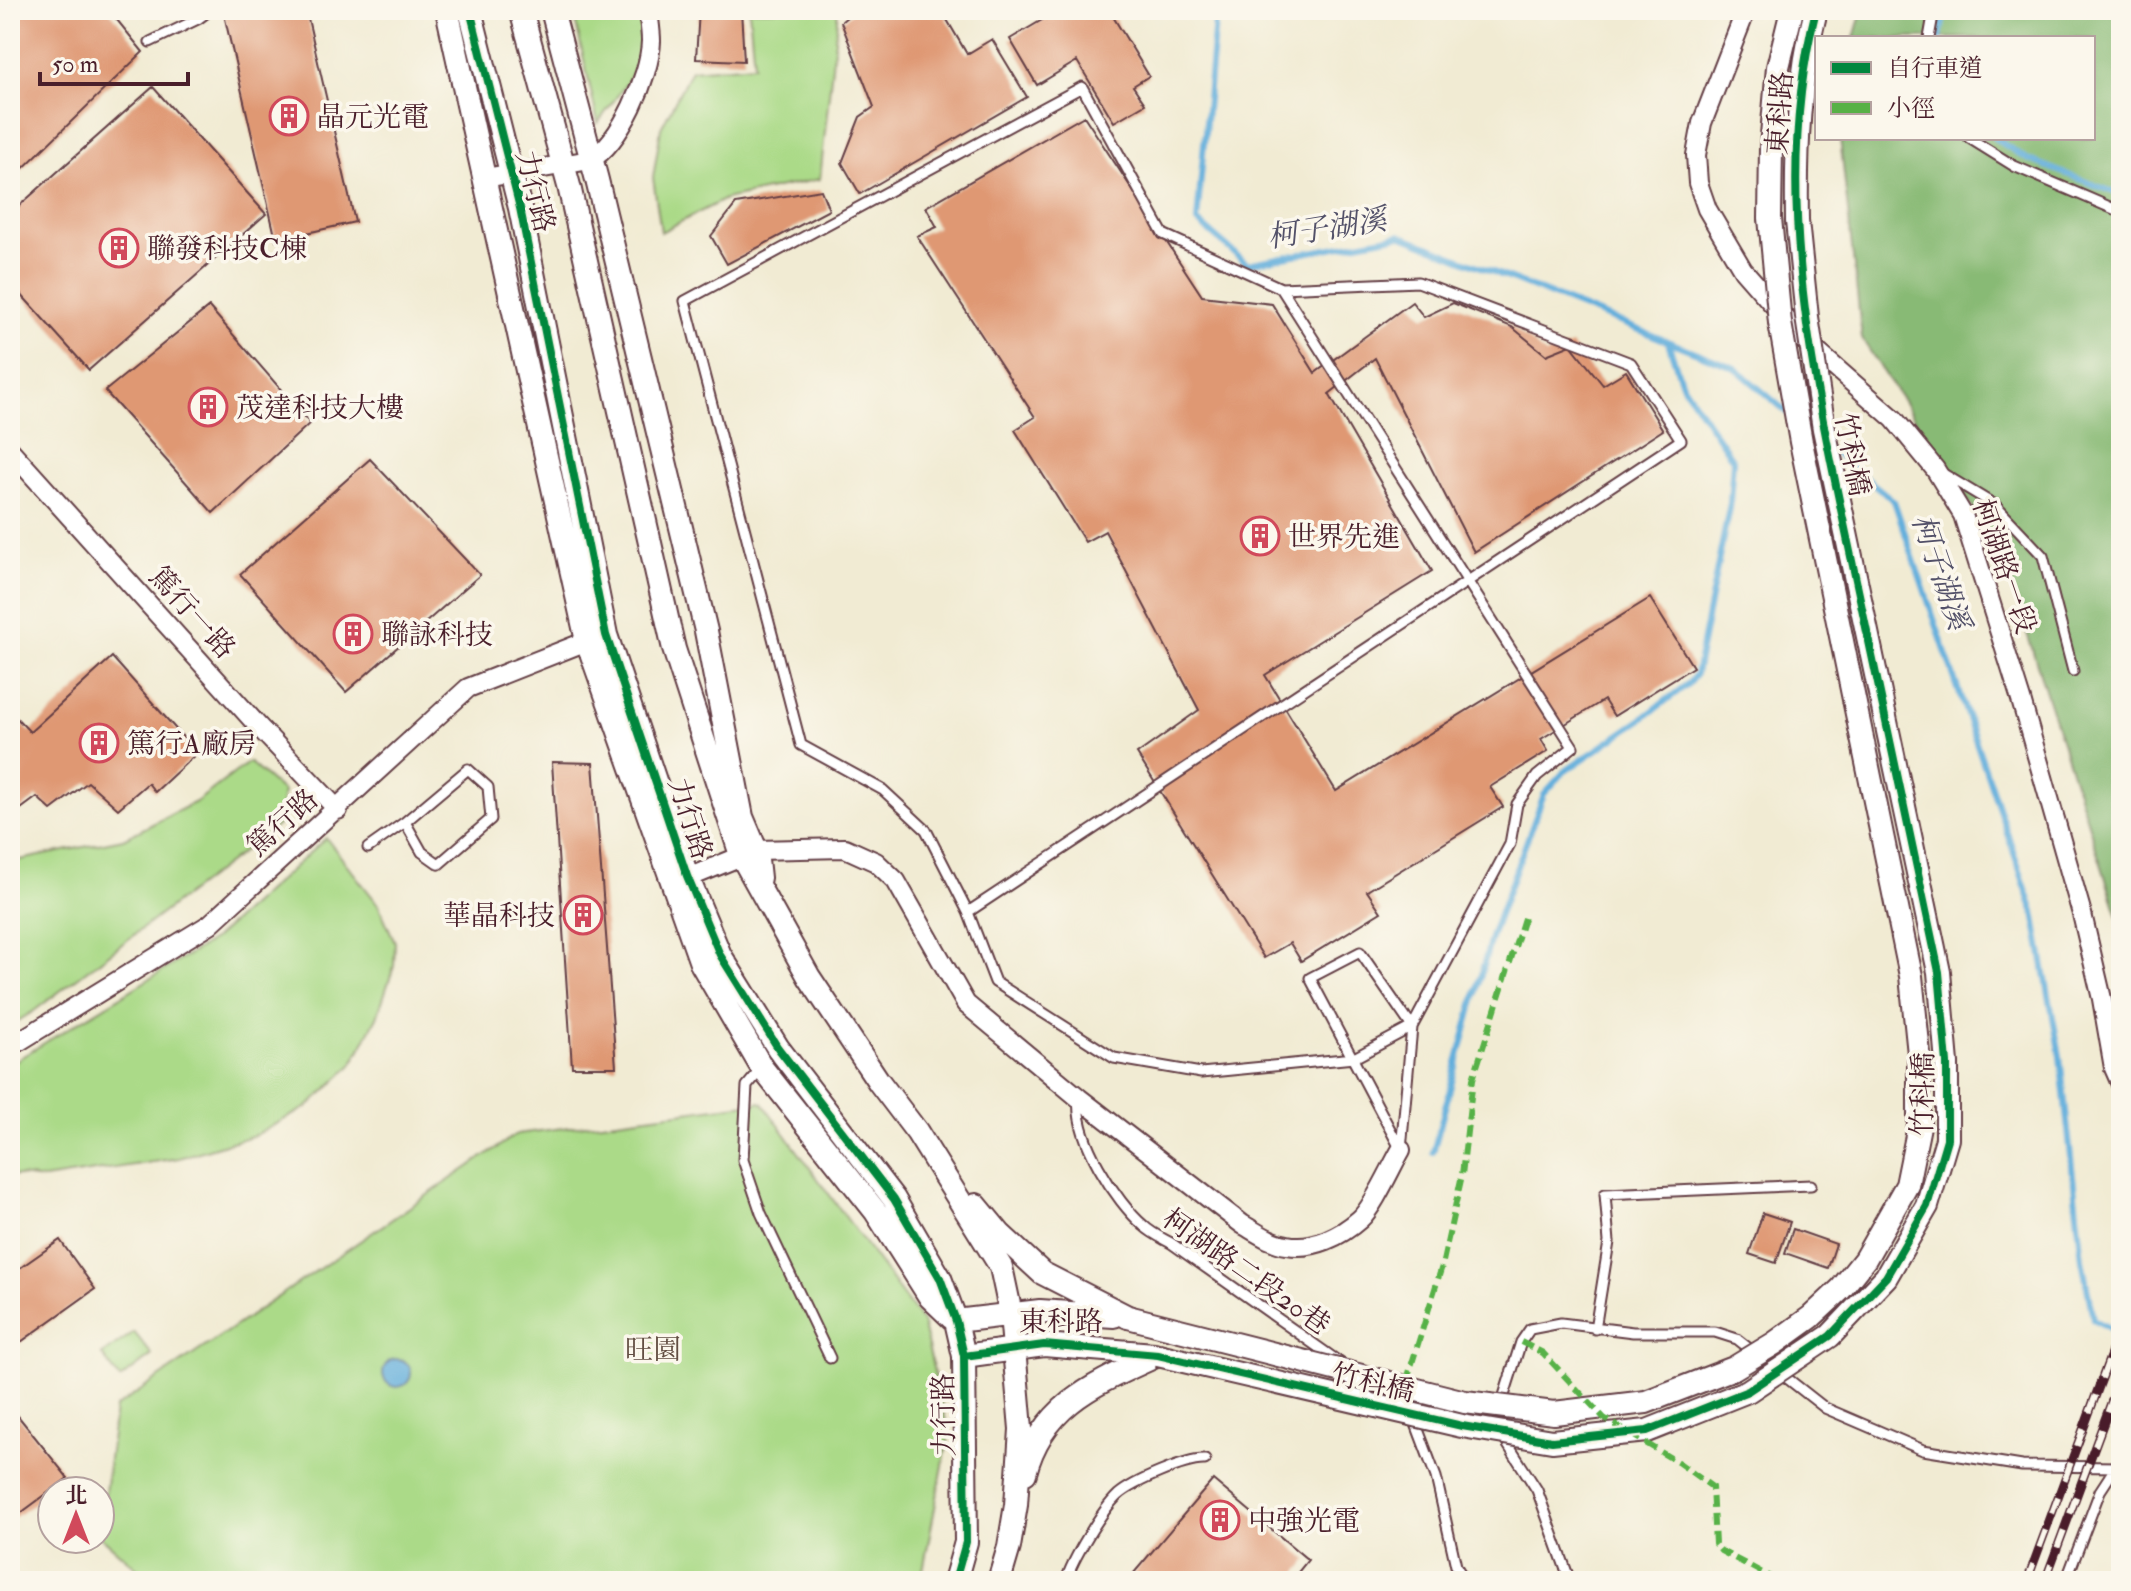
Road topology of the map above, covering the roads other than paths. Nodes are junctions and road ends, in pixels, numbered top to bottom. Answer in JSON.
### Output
{"nodes":[{"id":1,"x":210,"y":10,"type":"edge"},
{"id":2,"x":447,"y":10,"type":"edge"},
{"id":3,"x":470,"y":10,"type":"edge"},
{"id":4,"x":521,"y":10,"type":"edge"},
{"id":5,"x":552,"y":10,"type":"edge"},
{"id":6,"x":648,"y":10,"type":"edge"},
{"id":7,"x":1746,"y":10,"type":"edge"},
{"id":8,"x":1792,"y":10,"type":"edge"},
{"id":9,"x":1816,"y":10,"type":"edge"},
{"id":10,"x":1934,"y":10,"type":"edge"},
{"id":11,"x":1929,"y":36,"type":"edge"},
{"id":12,"x":150,"y":42,"type":"dead end"},
{"id":13,"x":1972,"y":140,"type":"edge"},
{"id":14,"x":590,"y":160,"type":"junction"},
{"id":15,"x":564,"y":165,"type":"junction"},
{"id":16,"x":509,"y":174,"type":"junction"},
{"id":17,"x":485,"y":178,"type":"junction"},
{"id":18,"x":2121,"y":212,"type":"edge"},
{"id":19,"x":1770,"y":218,"type":"joint"},
{"id":20,"x":1797,"y":221,"type":"joint"},
{"id":21,"x":1281,"y":288,"type":"junction"},
{"id":22,"x":10,"y":450,"type":"edge"},
{"id":23,"x":1935,"y":469,"type":"junction"},
{"id":24,"x":1467,"y":581,"type":"junction"},
{"id":25,"x":587,"y":641,"type":"junction"},
{"id":26,"x":2073,"y":671,"type":"dead end"},
{"id":27,"x":338,"y":810,"type":"junction"},
{"id":28,"x":405,"y":822,"type":"junction"},
{"id":29,"x":368,"y":848,"type":"dead end"},
{"id":30,"x":748,"y":852,"type":"junction"},
{"id":31,"x":680,"y":881,"type":"junction"},
{"id":32,"x":968,"y":912,"type":"junction"},
{"id":33,"x":1412,"y":1027,"type":"junction"},
{"id":34,"x":10,"y":1047,"type":"edge"},
{"id":35,"x":1354,"y":1058,"type":"junction"},
{"id":36,"x":762,"y":1068,"type":"junction"},
{"id":37,"x":2121,"y":1084,"type":"edge"},
{"id":38,"x":1079,"y":1098,"type":"junction"},
{"id":39,"x":917,"y":1132,"type":"junction"},
{"id":40,"x":1401,"y":1150,"type":"junction"},
{"id":41,"x":1811,"y":1185,"type":"dead end"},
{"id":42,"x":1011,"y":1314,"type":"junction"},
{"id":43,"x":1128,"y":1317,"type":"junction"},
{"id":44,"x":956,"y":1321,"type":"junction"},
{"id":45,"x":1595,"y":1329,"type":"junction"},
{"id":46,"x":1015,"y":1349,"type":"junction"},
{"id":47,"x":1158,"y":1355,"type":"junction"},
{"id":48,"x":964,"y":1356,"type":"junction"},
{"id":49,"x":830,"y":1358,"type":"dead end"},
{"id":50,"x":1409,"y":1401,"type":"junction"},
{"id":51,"x":1495,"y":1424,"type":"junction"},
{"id":52,"x":1205,"y":1460,"type":"dead end"},
{"id":53,"x":2118,"y":1468,"type":"edge"},
{"id":54,"x":1016,"y":1505,"type":"junction"},
{"id":55,"x":955,"y":1581,"type":"edge"},
{"id":56,"x":999,"y":1581,"type":"edge"},
{"id":57,"x":1066,"y":1581,"type":"edge"},
{"id":58,"x":1465,"y":1581,"type":"edge"},
{"id":59,"x":1570,"y":1581,"type":"edge"},
{"id":60,"x":2066,"y":1581,"type":"edge"}],
"edges":[{"from":1,"to":12,"type":"lane"},
{"from":2,"to":17,"type":"street","name":"力行路"},
{"from":3,"to":16,"type":"street","name":"力行路"},
{"from":4,"to":15,"type":"street","name":"力行路"},
{"from":5,"to":14,"type":"street","name":"力行路"},
{"from":6,"to":14,"type":"street"},
{"from":7,"to":23,"type":"street","name":"柯湖路一段"},
{"from":8,"to":19,"type":"street","name":"東科路"},
{"from":9,"to":20,"type":"street","name":"東科路"},
{"from":10,"to":11,"type":"lane"},
{"from":13,"to":18,"type":"lane"},
{"from":14,"to":15,"type":"street"},
{"from":14,"to":30,"type":"street","name":"力行路"},
{"from":15,"to":16,"type":"street"},
{"from":15,"to":30,"type":"street","name":"力行路"},
{"from":16,"to":17,"type":"street"},
{"from":16,"to":31,"type":"street","name":"力行路"},
{"from":17,"to":25,"type":"street","name":"力行路"},
{"from":19,"to":43,"type":"street","name":"竹科橋","bridge":true},
{"from":20,"to":47,"type":"street","name":"竹科橋","bridge":true},
{"from":21,"to":24,"type":"lane"},
{"from":21,"to":24,"type":"lane"},
{"from":21,"to":32,"type":"lane"},
{"from":22,"to":27,"type":"street","name":"篤行一路"},
{"from":23,"to":26,"type":"lane"},
{"from":23,"to":37,"type":"street","name":"柯湖路一段"},
{"from":24,"to":32,"type":"lane"},
{"from":24,"to":33,"type":"lane"},
{"from":25,"to":27,"type":"street","name":"篤行路"},
{"from":25,"to":31,"type":"street","name":"力行路"},
{"from":27,"to":34,"type":"street","name":"篤行路"},
{"from":28,"to":28,"type":"lane"},
{"from":28,"to":29,"type":"lane"},
{"from":30,"to":31,"type":"street"},
{"from":30,"to":38,"type":"street"},
{"from":30,"to":39,"type":"street","name":"力行路"},
{"from":31,"to":36,"type":"street","name":"力行路"},
{"from":31,"to":44,"type":"street","name":"力行路"},
{"from":32,"to":35,"type":"lane"},
{"from":33,"to":35,"type":"lane"},
{"from":33,"to":35,"type":"lane"},
{"from":33,"to":40,"type":"lane"},
{"from":35,"to":40,"type":"lane"},
{"from":36,"to":44,"type":"street","name":"力行路"},
{"from":36,"to":49,"type":"lane"},
{"from":38,"to":40,"type":"street"},
{"from":38,"to":50,"type":"lane","name":"柯湖路二段20巷"},
{"from":39,"to":42,"type":"street","name":"力行路"},
{"from":39,"to":43,"type":"street"},
{"from":41,"to":45,"type":"lane"},
{"from":42,"to":43,"type":"street","name":"東科路"},
{"from":42,"to":44,"type":"street","name":"東科路"},
{"from":42,"to":46,"type":"street","name":"力行路"},
{"from":44,"to":48,"type":"street","name":"力行路"},
{"from":45,"to":51,"type":"lane"},
{"from":45,"to":53,"type":"lane"},
{"from":46,"to":47,"type":"street","name":"東科路"},
{"from":46,"to":48,"type":"street","name":"東科路"},
{"from":46,"to":54,"type":"street","name":"力行路"},
{"from":47,"to":54,"type":"street"},
{"from":48,"to":55,"type":"street","name":"力行路"},
{"from":50,"to":51,"type":"lane","name":"柯湖路二段20巷"},
{"from":50,"to":58,"type":"lane"},
{"from":51,"to":59,"type":"lane"},
{"from":52,"to":57,"type":"lane"},
{"from":53,"to":60,"type":"lane"},
{"from":54,"to":56,"type":"street","name":"力行路"}]}
